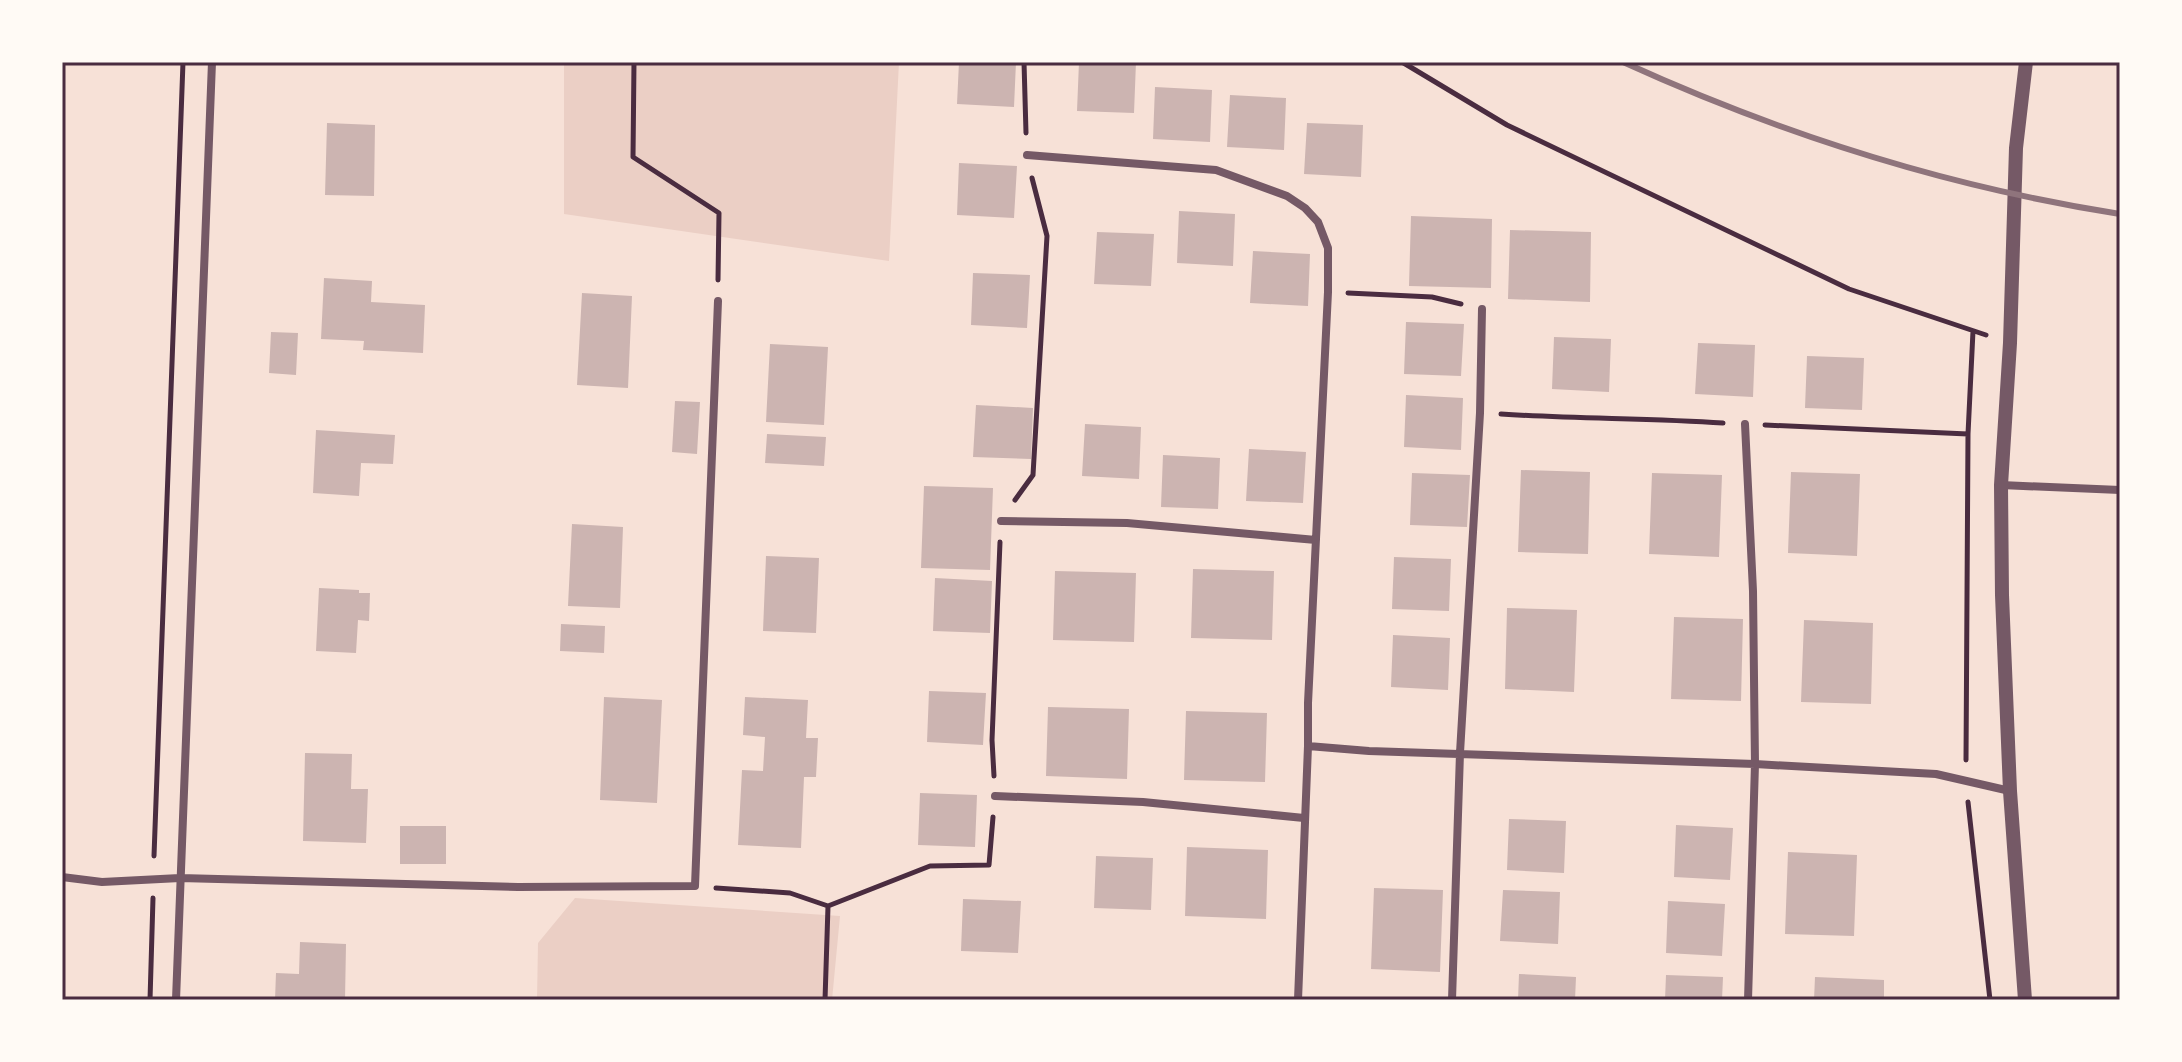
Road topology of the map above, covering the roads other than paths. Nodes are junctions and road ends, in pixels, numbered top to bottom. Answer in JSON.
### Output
{"nodes":[{"id":1,"x":212,"y":62,"type":"edge"},
{"id":2,"x":2026,"y":62,"type":"edge"},
{"id":3,"x":1027,"y":155,"type":"road end"},
{"id":4,"x":718,"y":301,"type":"road end"},
{"id":5,"x":1482,"y":309,"type":"road end"},
{"id":6,"x":1745,"y":424,"type":"dead end"},
{"id":7,"x":2001,"y":485,"type":"junction"},
{"id":8,"x":2120,"y":490,"type":"edge"},
{"id":9,"x":1001,"y":521,"type":"road end"},
{"id":10,"x":1316,"y":540,"type":"junction"},
{"id":11,"x":1308,"y":746,"type":"junction"},
{"id":12,"x":1460,"y":753,"type":"junction"},
{"id":13,"x":1755,"y":764,"type":"junction"},
{"id":14,"x":2010,"y":791,"type":"junction"},
{"id":15,"x":995,"y":796,"type":"road end"},
{"id":16,"x":1304,"y":818,"type":"junction"},
{"id":17,"x":62,"y":877,"type":"edge"},
{"id":18,"x":180,"y":878,"type":"junction"},
{"id":19,"x":176,"y":1000,"type":"edge"},
{"id":20,"x":1298,"y":1000,"type":"edge"},
{"id":21,"x":1452,"y":1000,"type":"edge"},
{"id":22,"x":1748,"y":1000,"type":"edge"},
{"id":23,"x":2025,"y":1000,"type":"edge"}],
"edges":[{"from":1,"to":18,"type":"street"},
{"from":2,"to":7,"type":"street"},
{"from":3,"to":10,"type":"street"},
{"from":4,"to":18,"type":"street"},
{"from":5,"to":12,"type":"street"},
{"from":6,"to":13,"type":"street"},
{"from":7,"to":8,"type":"street"},
{"from":7,"to":14,"type":"street"},
{"from":9,"to":10,"type":"street"},
{"from":10,"to":11,"type":"street"},
{"from":11,"to":12,"type":"street"},
{"from":11,"to":16,"type":"street"},
{"from":12,"to":13,"type":"street"},
{"from":12,"to":21,"type":"street"},
{"from":13,"to":14,"type":"street"},
{"from":13,"to":22,"type":"street"},
{"from":14,"to":23,"type":"street"},
{"from":15,"to":16,"type":"street"},
{"from":16,"to":20,"type":"street"},
{"from":17,"to":18,"type":"street"},
{"from":18,"to":19,"type":"street"}]}
